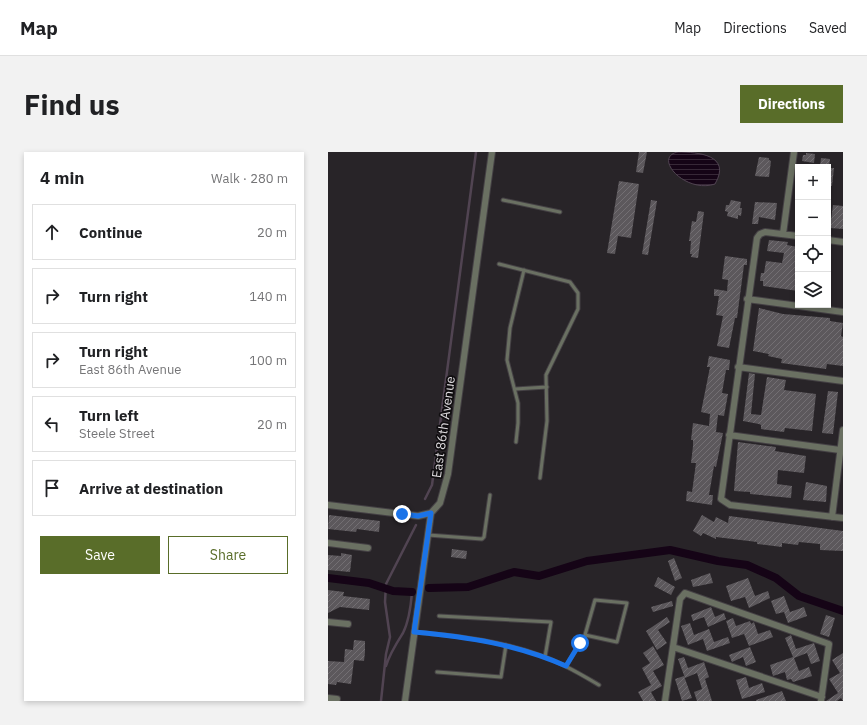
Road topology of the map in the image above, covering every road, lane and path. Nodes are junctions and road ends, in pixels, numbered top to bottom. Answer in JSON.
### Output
{"nodes":[{"id":1,"x":492,"y":152,"type":"edge"},
{"id":2,"x":794,"y":152,"type":"edge"},
{"id":3,"x":503,"y":200,"type":"dead end"},
{"id":4,"x":560,"y":212,"type":"dead end"},
{"id":5,"x":783,"y":234,"type":"junction"},
{"id":6,"x":795,"y":236,"type":"edge"},
{"id":7,"x":831,"y":240,"type":"edge"},
{"id":8,"x":843,"y":242,"type":"edge"},
{"id":9,"x":499,"y":264,"type":"dead end"},
{"id":10,"x":524,"y":270,"type":"junction"},
{"id":11,"x":747,"y":299,"type":"junction"},
{"id":12,"x":843,"y":312,"type":"edge"},
{"id":13,"x":738,"y":367,"type":"junction"},
{"id":14,"x":843,"y":381,"type":"edge"},
{"id":15,"x":547,"y":387,"type":"junction"},
{"id":16,"x":515,"y":389,"type":"junction"},
{"id":17,"x":843,"y":430,"type":"edge"},
{"id":18,"x":728,"y":435,"type":"junction"},
{"id":19,"x":516,"y":442,"type":"dead end"},
{"id":20,"x":840,"y":450,"type":"junction"},
{"id":21,"x":540,"y":478,"type":"dead end"},
{"id":22,"x":490,"y":495,"type":"dead end"},
{"id":23,"x":328,"y":505,"type":"edge"},
{"id":24,"x":431,"y":513,"type":"junction"},
{"id":25,"x":832,"y":517,"type":"junction"},
{"id":26,"x":843,"y":518,"type":"edge"},
{"id":27,"x":428,"y":535,"type":"junction"},
{"id":28,"x":328,"y":543,"type":"edge"},
{"id":29,"x":368,"y":548,"type":"dead end"},
{"id":30,"x":439,"y":616,"type":"dead end"},
{"id":31,"x":328,"y":622,"type":"edge"},
{"id":32,"x":348,"y":624,"type":"dead end"},
{"id":33,"x":414,"y":632,"type":"junction"},
{"id":34,"x":585,"y":635,"type":"junction"},
{"id":35,"x":506,"y":644,"type":"junction"},
{"id":36,"x":673,"y":647,"type":"junction"},
{"id":37,"x":545,"y":657,"type":"junction"},
{"id":38,"x":566,"y":666,"type":"junction"},
{"id":39,"x":437,"y":672,"type":"dead end"},
{"id":40,"x":599,"y":685,"type":"dead end"},
{"id":41,"x":328,"y":698,"type":"edge"},
{"id":42,"x":337,"y":699,"type":"dead end"},
{"id":43,"x":822,"y":699,"type":"edge"},
{"id":44,"x":405,"y":701,"type":"edge"},
{"id":45,"x":665,"y":701,"type":"edge"}],
"edges":[{"from":1,"to":24,"type":"street","name":"East 86th Avenue"},
{"from":2,"to":5,"type":"street"},
{"from":3,"to":4,"type":"lane"},
{"from":5,"to":6,"type":"street"},
{"from":5,"to":11,"type":"street"},
{"from":7,"to":8,"type":"street"},
{"from":9,"to":10,"type":"lane"},
{"from":10,"to":15,"type":"lane"},
{"from":10,"to":16,"type":"lane"},
{"from":11,"to":12,"type":"street"},
{"from":11,"to":13,"type":"street"},
{"from":13,"to":14,"type":"street"},
{"from":13,"to":18,"type":"street"},
{"from":15,"to":16,"type":"lane"},
{"from":15,"to":21,"type":"lane"},
{"from":16,"to":19,"type":"lane"},
{"from":17,"to":20,"type":"street"},
{"from":18,"to":20,"type":"street"},
{"from":18,"to":25,"type":"street"},
{"from":20,"to":25,"type":"street"},
{"from":22,"to":27,"type":"lane"},
{"from":23,"to":24,"type":"street"},
{"from":24,"to":27,"type":"street","name":"East 86th Avenue"},
{"from":25,"to":26,"type":"street"},
{"from":27,"to":33,"type":"street","name":"East 86th Avenue"},
{"from":28,"to":29,"type":"street"},
{"from":30,"to":37,"type":"lane"},
{"from":31,"to":32,"type":"street"},
{"from":33,"to":35,"type":"lane"},
{"from":33,"to":44,"type":"street","name":"East 86th Avenue"},
{"from":34,"to":34,"type":"lane"},
{"from":34,"to":38,"type":"lane"},
{"from":35,"to":37,"type":"lane"},
{"from":35,"to":39,"type":"lane"},
{"from":36,"to":43,"type":"street"},
{"from":36,"to":43,"type":"street"},
{"from":36,"to":45,"type":"street"},
{"from":37,"to":38,"type":"lane"},
{"from":38,"to":40,"type":"lane"},
{"from":41,"to":42,"type":"street"}]}
